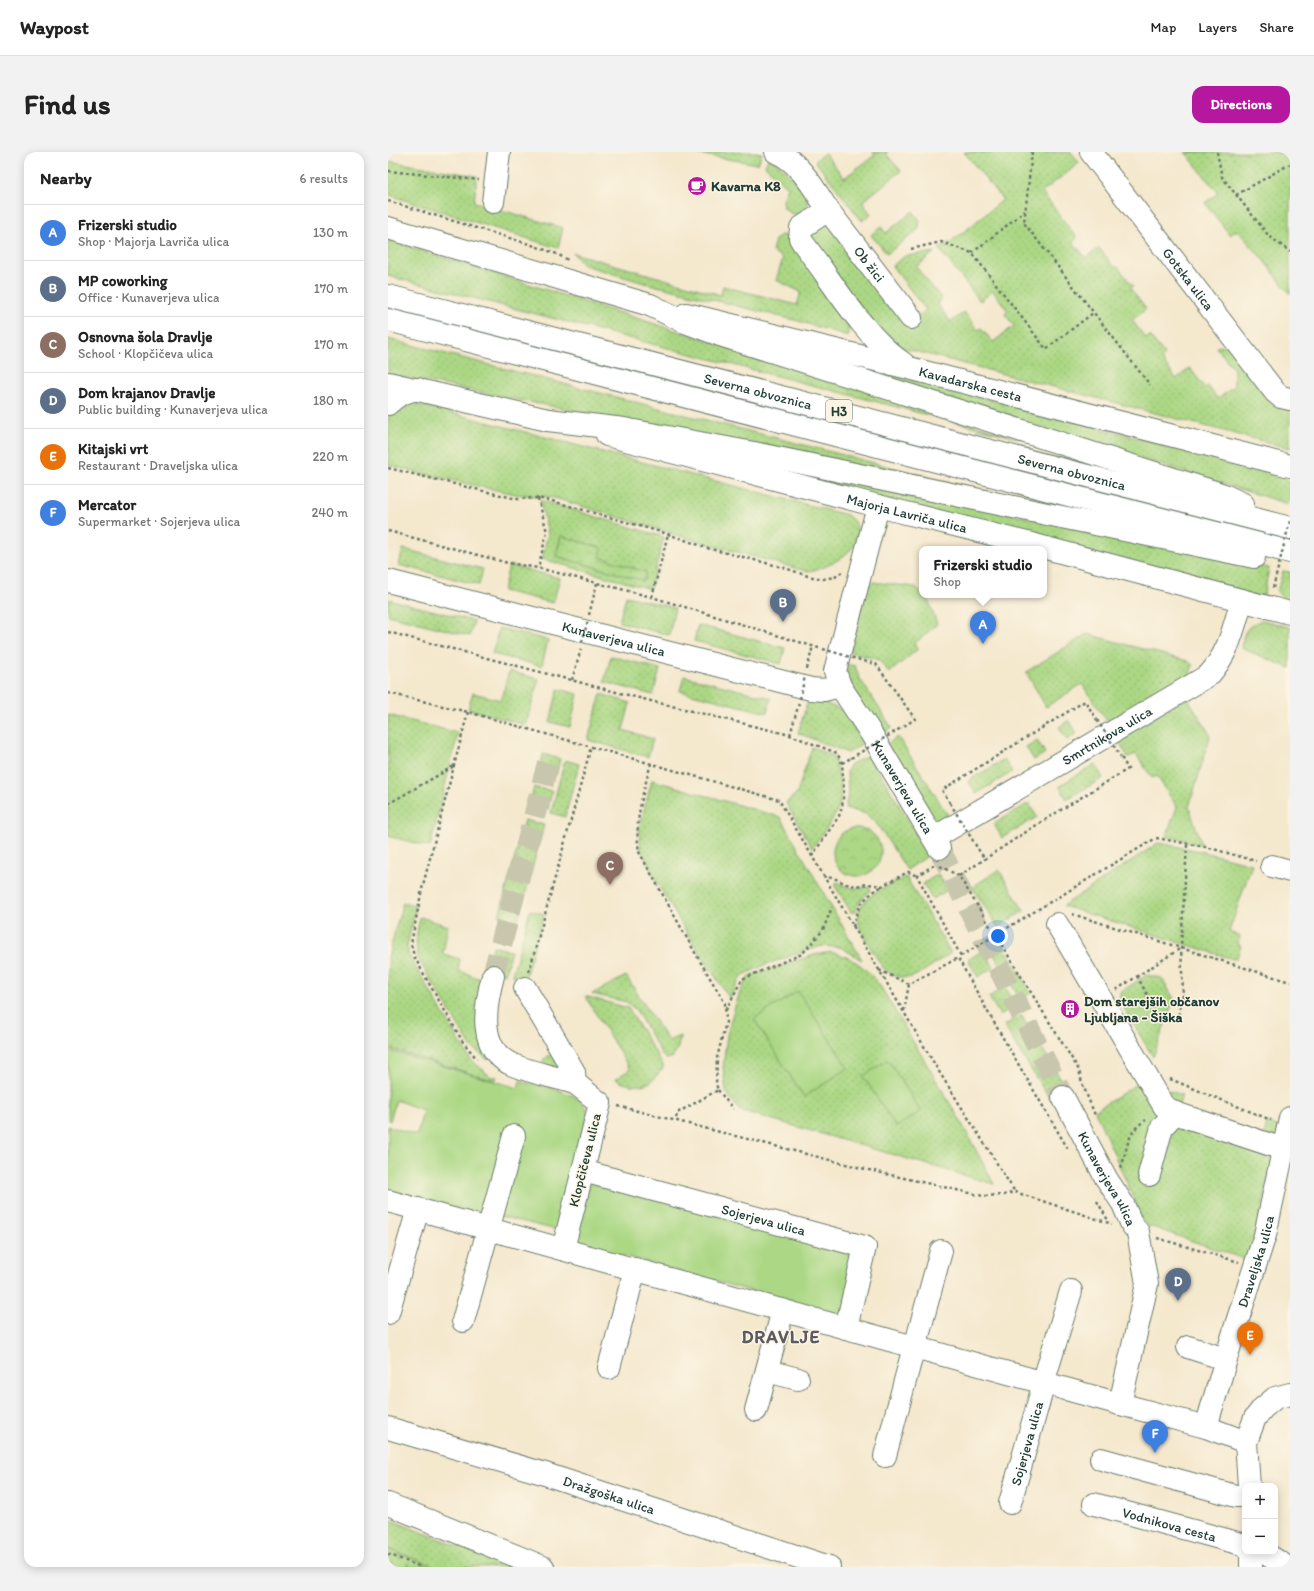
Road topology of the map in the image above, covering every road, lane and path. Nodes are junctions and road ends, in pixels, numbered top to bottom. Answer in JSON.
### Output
{"nodes":[{"id":1,"x":499,"y":152,"type":"edge"},
{"id":2,"x":776,"y":152,"type":"edge"},
{"id":3,"x":1032,"y":152,"type":"edge"},
{"id":4,"x":1091,"y":152,"type":"edge"},
{"id":5,"x":1217,"y":152,"type":"edge"},
{"id":6,"x":1290,"y":164,"type":"edge"},
{"id":7,"x":388,"y":171,"type":"edge"},
{"id":8,"x":494,"y":192,"type":"joint"},
{"id":9,"x":1236,"y":195,"type":"junction"},
{"id":10,"x":828,"y":210,"type":"junction"},
{"id":11,"x":1026,"y":211,"type":"junction"},
{"id":12,"x":388,"y":227,"type":"edge"},
{"id":13,"x":911,"y":249,"type":"dead end"},
{"id":14,"x":1290,"y":252,"type":"edge"},
{"id":15,"x":972,"y":253,"type":"junction"},
{"id":16,"x":388,"y":296,"type":"edge"},
{"id":17,"x":650,"y":306,"type":"junction"},
{"id":18,"x":854,"y":313,"type":"junction"},
{"id":19,"x":1093,"y":313,"type":"junction"},
{"id":20,"x":911,"y":318,"type":"dead end"},
{"id":21,"x":388,"y":320,"type":"edge"},
{"id":22,"x":832,"y":350,"type":"junction"},
{"id":23,"x":909,"y":368,"type":"junction"},
{"id":24,"x":388,"y":384,"type":"edge"},
{"id":25,"x":1150,"y":385,"type":"dead end"},
{"id":26,"x":418,"y":389,"type":"junction"},
{"id":27,"x":1290,"y":399,"type":"edge"},
{"id":28,"x":388,"y":404,"type":"edge"},
{"id":29,"x":548,"y":420,"type":"junction"},
{"id":30,"x":1290,"y":466,"type":"edge"},
{"id":31,"x":388,"y":468,"type":"edge"},
{"id":32,"x":538,"y":498,"type":"junction"},
{"id":33,"x":878,"y":506,"type":"junction"},
{"id":34,"x":1290,"y":521,"type":"edge"},
{"id":35,"x":1290,"y":524,"type":"edge"},
{"id":36,"x":1290,"y":528,"type":"edge"},
{"id":37,"x":388,"y":531,"type":"edge"},
{"id":38,"x":668,"y":534,"type":"junction"},
{"id":39,"x":1039,"y":546,"type":"edge"},
{"id":40,"x":1047,"y":548,"type":"edge"},
{"id":41,"x":1290,"y":552,"type":"edge"},
{"id":42,"x":1290,"y":565,"type":"edge"},
{"id":43,"x":538,"y":568,"type":"junction"},
{"id":44,"x":844,"y":570,"type":"dead end"},
{"id":45,"x":388,"y":581,"type":"edge"},
{"id":46,"x":597,"y":583,"type":"junction"},
{"id":47,"x":1273,"y":588,"type":"dead end"},
{"id":48,"x":652,"y":597,"type":"junction"},
{"id":49,"x":1242,"y":600,"type":"junction"},
{"id":50,"x":590,"y":612,"type":"dead end"},
{"id":51,"x":1290,"y":613,"type":"edge"},
{"id":52,"x":588,"y":620,"type":"dead end"},
{"id":53,"x":388,"y":632,"type":"edge"},
{"id":54,"x":582,"y":642,"type":"dead end"},
{"id":55,"x":813,"y":646,"type":"junction"},
{"id":56,"x":581,"y":648,"type":"dead end"},
{"id":57,"x":807,"y":669,"type":"dead end"},
{"id":58,"x":805,"y":676,"type":"dead end"},
{"id":59,"x":572,"y":680,"type":"junction"},
{"id":60,"x":840,"y":686,"type":"junction"},
{"id":61,"x":388,"y":693,"type":"edge"},
{"id":62,"x":800,"y":699,"type":"dead end"},
{"id":63,"x":798,"y":706,"type":"dead end"},
{"id":64,"x":468,"y":712,"type":"junction"},
{"id":65,"x":790,"y":735,"type":"junction"},
{"id":66,"x":591,"y":746,"type":"junction"},
{"id":67,"x":651,"y":763,"type":"junction"},
{"id":68,"x":842,"y":763,"type":"junction"},
{"id":69,"x":454,"y":766,"type":"junction"},
{"id":70,"x":388,"y":804,"type":"edge"},
{"id":71,"x":936,"y":843,"type":"joint"},
{"id":72,"x":1188,"y":844,"type":"junction"},
{"id":73,"x":812,"y":856,"type":"junction"},
{"id":74,"x":985,"y":859,"type":"junction"},
{"id":75,"x":1281,"y":868,"type":"edge"},
{"id":76,"x":823,"y":876,"type":"junction"},
{"id":77,"x":917,"y":876,"type":"junction"},
{"id":78,"x":959,"y":876,"type":"junction"},
{"id":79,"x":882,"y":886,"type":"junction"},
{"id":80,"x":832,"y":907,"type":"dead end"},
{"id":81,"x":1063,"y":918,"type":"joint"},
{"id":82,"x":853,"y":928,"type":"junction"},
{"id":83,"x":996,"y":934,"type":"junction"},
{"id":84,"x":1181,"y":947,"type":"junction"},
{"id":85,"x":960,"y":957,"type":"junction"},
{"id":86,"x":878,"y":970,"type":"junction"},
{"id":87,"x":493,"y":976,"type":"tunnel mouth"},
{"id":88,"x":1137,"y":976,"type":"junction"},
{"id":89,"x":1290,"y":982,"type":"edge"},
{"id":90,"x":909,"y":984,"type":"junction"},
{"id":91,"x":525,"y":988,"type":"joint"},
{"id":92,"x":1111,"y":992,"type":"dead end"},
{"id":93,"x":1150,"y":1000,"type":"dead end"},
{"id":94,"x":726,"y":1010,"type":"junction"},
{"id":95,"x":904,"y":1012,"type":"junction"},
{"id":96,"x":1177,"y":1021,"type":"dead end"},
{"id":97,"x":480,"y":1061,"type":"dead end"},
{"id":98,"x":1167,"y":1078,"type":"dead end"},
{"id":99,"x":575,"y":1082,"type":"junction"},
{"id":100,"x":718,"y":1090,"type":"junction"},
{"id":101,"x":1063,"y":1097,"type":"tunnel mouth"},
{"id":102,"x":1089,"y":1100,"type":"dead end"},
{"id":103,"x":600,"y":1102,"type":"junction"},
{"id":104,"x":733,"y":1109,"type":"dead end"},
{"id":105,"x":1175,"y":1113,"type":"junction"},
{"id":106,"x":676,"y":1120,"type":"junction"},
{"id":107,"x":1289,"y":1122,"type":"edge"},
{"id":108,"x":514,"y":1136,"type":"dead end"},
{"id":109,"x":1283,"y":1149,"type":"junction"},
{"id":110,"x":1068,"y":1150,"type":"dead end"},
{"id":111,"x":582,"y":1171,"type":"junction"},
{"id":112,"x":1148,"y":1174,"type":"dead end"},
{"id":113,"x":1015,"y":1192,"type":"junction"},
{"id":114,"x":1095,"y":1196,"type":"dead end"},
{"id":115,"x":388,"y":1201,"type":"edge"},
{"id":116,"x":418,"y":1209,"type":"junction"},
{"id":117,"x":1110,"y":1223,"type":"junction"},
{"id":118,"x":489,"y":1229,"type":"junction"},
{"id":119,"x":1138,"y":1232,"type":"junction"},
{"id":120,"x":563,"y":1249,"type":"junction"},
{"id":121,"x":941,"y":1251,"type":"dead end"},
{"id":122,"x":1254,"y":1267,"type":"junction"},
{"id":123,"x":635,"y":1269,"type":"junction"},
{"id":124,"x":1071,"y":1291,"type":"dead end"},
{"id":125,"x":783,"y":1310,"type":"junction"},
{"id":126,"x":388,"y":1313,"type":"edge"},
{"id":127,"x":463,"y":1321,"type":"dead end"},
{"id":128,"x":846,"y":1328,"type":"junction"},
{"id":129,"x":914,"y":1347,"type":"junction"},
{"id":130,"x":1188,"y":1347,"type":"dead end"},
{"id":131,"x":1226,"y":1359,"type":"junction"},
{"id":132,"x":609,"y":1368,"type":"dead end"},
{"id":133,"x":767,"y":1370,"type":"junction"},
{"id":134,"x":798,"y":1379,"type":"dead end"},
{"id":135,"x":1044,"y":1383,"type":"junction"},
{"id":136,"x":1290,"y":1394,"type":"edge"},
{"id":137,"x":1120,"y":1404,"type":"junction"},
{"id":138,"x":756,"y":1410,"type":"dead end"},
{"id":139,"x":1206,"y":1426,"type":"junction"},
{"id":140,"x":388,"y":1428,"type":"edge"},
{"id":141,"x":1246,"y":1442,"type":"junction"},
{"id":142,"x":885,"y":1456,"type":"dead end"},
{"id":143,"x":1101,"y":1459,"type":"dead end"},
{"id":144,"x":1249,"y":1483,"type":"edge"},
{"id":145,"x":1242,"y":1496,"type":"edge"},
{"id":146,"x":1010,"y":1503,"type":"dead end"},
{"id":147,"x":388,"y":1504,"type":"edge"},
{"id":148,"x":1094,"y":1504,"type":"dead end"},
{"id":149,"x":1242,"y":1544,"type":"edge"},
{"id":150,"x":388,"y":1554,"type":"edge"},
{"id":151,"x":1251,"y":1555,"type":"edge"},
{"id":152,"x":1268,"y":1555,"type":"edge"},
{"id":153,"x":417,"y":1566,"type":"edge"},
{"id":154,"x":421,"y":1567,"type":"edge"},
{"id":155,"x":543,"y":1567,"type":"edge"},
{"id":156,"x":829,"y":1567,"type":"edge"},
{"id":157,"x":1251,"y":1567,"type":"edge"},
{"id":158,"x":1287,"y":1567,"type":"edge"}],
"edges":[{"from":1,"to":8,"type":"main road"},
{"from":2,"to":10,"type":"main road","name":"Ob žici"},
{"from":3,"to":11,"type":"path"},
{"from":4,"to":27,"type":"main road","name":"Gotska ulica"},
{"from":5,"to":9,"type":"path"},
{"from":6,"to":9,"type":"path"},
{"from":7,"to":8,"type":"path"},
{"from":9,"to":14,"type":"path"},
{"from":10,"to":18,"type":"main road"},
{"from":10,"to":20,"type":"main road","name":"Ob žici"},
{"from":11,"to":15,"type":"path"},
{"from":11,"to":19,"type":"path"},
{"from":12,"to":17,"type":"main road"},
{"from":13,"to":15,"type":"path"},
{"from":15,"to":19,"type":"path"},
{"from":16,"to":36,"type":"main road","name":"Severna obvoznica","number":"H3"},
{"from":17,"to":22,"type":"main road","name":"Kavadarska cesta"},
{"from":17,"to":35,"type":"main road"},
{"from":18,"to":22,"type":"main road"},
{"from":18,"to":23,"type":"main road"},
{"from":19,"to":25,"type":"path"},
{"from":21,"to":41,"type":"main road","name":"Severna obvoznica","number":"H3"},
{"from":22,"to":23,"type":"main road","name":"Kavadarska cesta"},
{"from":23,"to":30,"type":"main road","name":"Kavadarska cesta"},
{"from":24,"to":26,"type":"main road"},
{"from":26,"to":28,"type":"main road"},
{"from":26,"to":29,"type":"main road"},
{"from":29,"to":33,"type":"main road","name":"Majorja Lavriča ulica"},
{"from":29,"to":42,"type":"main road"},
{"from":31,"to":32,"type":"path"},
{"from":32,"to":38,"type":"path"},
{"from":32,"to":43,"type":"path"},
{"from":33,"to":39,"type":"main road","name":"Majorja Lavriča ulica"},
{"from":33,"to":60,"type":"main road","name":"Kunaverjeva ulica"},
{"from":34,"to":47,"type":"path","bridge":true},
{"from":37,"to":43,"type":"path"},
{"from":38,"to":44,"type":"path"},
{"from":38,"to":48,"type":"path"},
{"from":40,"to":49,"type":"main road","name":"Majorja Lavriča ulica"},
{"from":43,"to":46,"type":"path"},
{"from":45,"to":60,"type":"main road","name":"Kunaverjeva ulica"},
{"from":46,"to":48,"type":"path"},
{"from":46,"to":50,"type":"path"},
{"from":48,"to":55,"type":"path"},
{"from":49,"to":51,"type":"main road","name":"Majorja Lavriča ulica"},
{"from":49,"to":71,"type":"main road","name":"Smrtnikova ulica"},
{"from":52,"to":54,"type":"path","bridge":true},
{"from":53,"to":59,"type":"path"},
{"from":55,"to":57,"type":"path"},
{"from":55,"to":68,"type":"path","bridge":true},
{"from":56,"to":59,"type":"path"},
{"from":58,"to":62,"type":"path","bridge":true},
{"from":59,"to":65,"type":"path"},
{"from":60,"to":71,"type":"main road","name":"Kunaverjeva ulica"},
{"from":61,"to":64,"type":"path"},
{"from":63,"to":65,"type":"path"},
{"from":64,"to":66,"type":"path"},
{"from":64,"to":69,"type":"path"},
{"from":65,"to":68,"type":"path"},
{"from":66,"to":67,"type":"path"},
{"from":66,"to":91,"type":"path"},
{"from":67,"to":73,"type":"path"},
{"from":67,"to":94,"type":"path"},
{"from":68,"to":73,"type":"path"},
{"from":69,"to":70,"type":"path"},
{"from":69,"to":97,"type":"path"},
{"from":72,"to":75,"type":"path"},
{"from":72,"to":83,"type":"path"},
{"from":72,"to":84,"type":"path"},
{"from":73,"to":76,"type":"path"},
{"from":74,"to":74,"type":"path","bridge":true},
{"from":74,"to":78,"type":"path"},
{"from":76,"to":79,"type":"path"},
{"from":76,"to":82,"type":"path"},
{"from":77,"to":78,"type":"path"},
{"from":77,"to":79,"type":"path"},
{"from":77,"to":85,"type":"path"},
{"from":78,"to":83,"type":"path"},
{"from":79,"to":82,"type":"path"},
{"from":80,"to":94,"type":"path"},
{"from":81,"to":84,"type":"path"},
{"from":81,"to":105,"type":"main road"},
{"from":82,"to":86,"type":"path"},
{"from":83,"to":85,"type":"path"},
{"from":83,"to":102,"type":"path"},
{"from":84,"to":88,"type":"path"},
{"from":84,"to":89,"type":"path"},
{"from":84,"to":96,"type":"path"},
{"from":85,"to":90,"type":"path"},
{"from":85,"to":110,"type":"path"},
{"from":86,"to":90,"type":"path"},
{"from":86,"to":95,"type":"path"},
{"from":87,"to":99,"type":"main road","name":"Klopčičeva ulica"},
{"from":88,"to":92,"type":"path"},
{"from":88,"to":93,"type":"path"},
{"from":90,"to":95,"type":"path"},
{"from":91,"to":99,"type":"main road"},
{"from":94,"to":100,"type":"path"},
{"from":95,"to":113,"type":"path"},
{"from":98,"to":107,"type":"path"},
{"from":99,"to":103,"type":"main road","name":"Klopčičeva ulica"},
{"from":100,"to":104,"type":"path"},
{"from":100,"to":106,"type":"path"},
{"from":101,"to":119,"type":"main road","name":"Kunaverjeva ulica"},
{"from":103,"to":106,"type":"path"},
{"from":103,"to":111,"type":"main road","name":"Klopčičeva ulica"},
{"from":105,"to":109,"type":"main road"},
{"from":105,"to":112,"type":"main road"},
{"from":106,"to":113,"type":"path"},
{"from":107,"to":109,"type":"main road","name":"Draveljska ulica"},
{"from":108,"to":118,"type":"main road"},
{"from":109,"to":122,"type":"main road","name":"Draveljska ulica"},
{"from":111,"to":120,"type":"main road","name":"Klopčičeva ulica"},
{"from":111,"to":128,"type":"main road","name":"Sojerjeva ulica"},
{"from":113,"to":117,"type":"path"},
{"from":114,"to":117,"type":"path"},
{"from":115,"to":116,"type":"main road","name":"Sojerjeva ulica"},
{"from":116,"to":118,"type":"main road","name":"Sojerjeva ulica"},
{"from":116,"to":126,"type":"main road"},
{"from":117,"to":119,"type":"path"},
{"from":118,"to":120,"type":"main road","name":"Sojerjeva ulica"},
{"from":118,"to":127,"type":"main road"},
{"from":119,"to":122,"type":"path"},
{"from":119,"to":137,"type":"main road","name":"Kunaverjeva ulica"},
{"from":120,"to":123,"type":"main road","name":"Sojerjeva ulica"},
{"from":121,"to":129,"type":"main road"},
{"from":122,"to":131,"type":"main road","name":"Draveljska ulica"},
{"from":123,"to":125,"type":"main road","name":"Sojerjeva ulica"},
{"from":123,"to":132,"type":"main road"},
{"from":124,"to":135,"type":"main road","name":"Sojerjeva ulica"},
{"from":125,"to":128,"type":"main road","name":"Sojerjeva ulica"},
{"from":125,"to":133,"type":"main road"},
{"from":128,"to":129,"type":"main road","name":"Sojerjeva ulica"},
{"from":129,"to":135,"type":"main road","name":"Sojerjeva ulica"},
{"from":129,"to":142,"type":"main road"},
{"from":130,"to":131,"type":"main road"},
{"from":131,"to":139,"type":"main road","name":"Draveljska ulica"},
{"from":133,"to":134,"type":"main road"},
{"from":133,"to":138,"type":"main road"},
{"from":135,"to":137,"type":"main road","name":"Sojerjeva ulica"},
{"from":135,"to":146,"type":"main road","name":"Sojerjeva ulica"},
{"from":136,"to":141,"type":"main road"},
{"from":137,"to":139,"type":"main road","name":"Sojerjeva ulica"},
{"from":139,"to":141,"type":"main road","name":"Sojerjeva ulica"},
{"from":140,"to":156,"type":"main road","name":"Dražgoška ulica"},
{"from":141,"to":144,"type":"main road"},
{"from":143,"to":145,"type":"main road"},
{"from":147,"to":155,"type":"main road"},
{"from":148,"to":149,"type":"main road","name":"Vodnikova cesta"},
{"from":150,"to":153,"type":"path"},
{"from":151,"to":157,"type":"main road"},
{"from":152,"to":158,"type":"main road"},
{"from":153,"to":154,"type":"path"}]}
